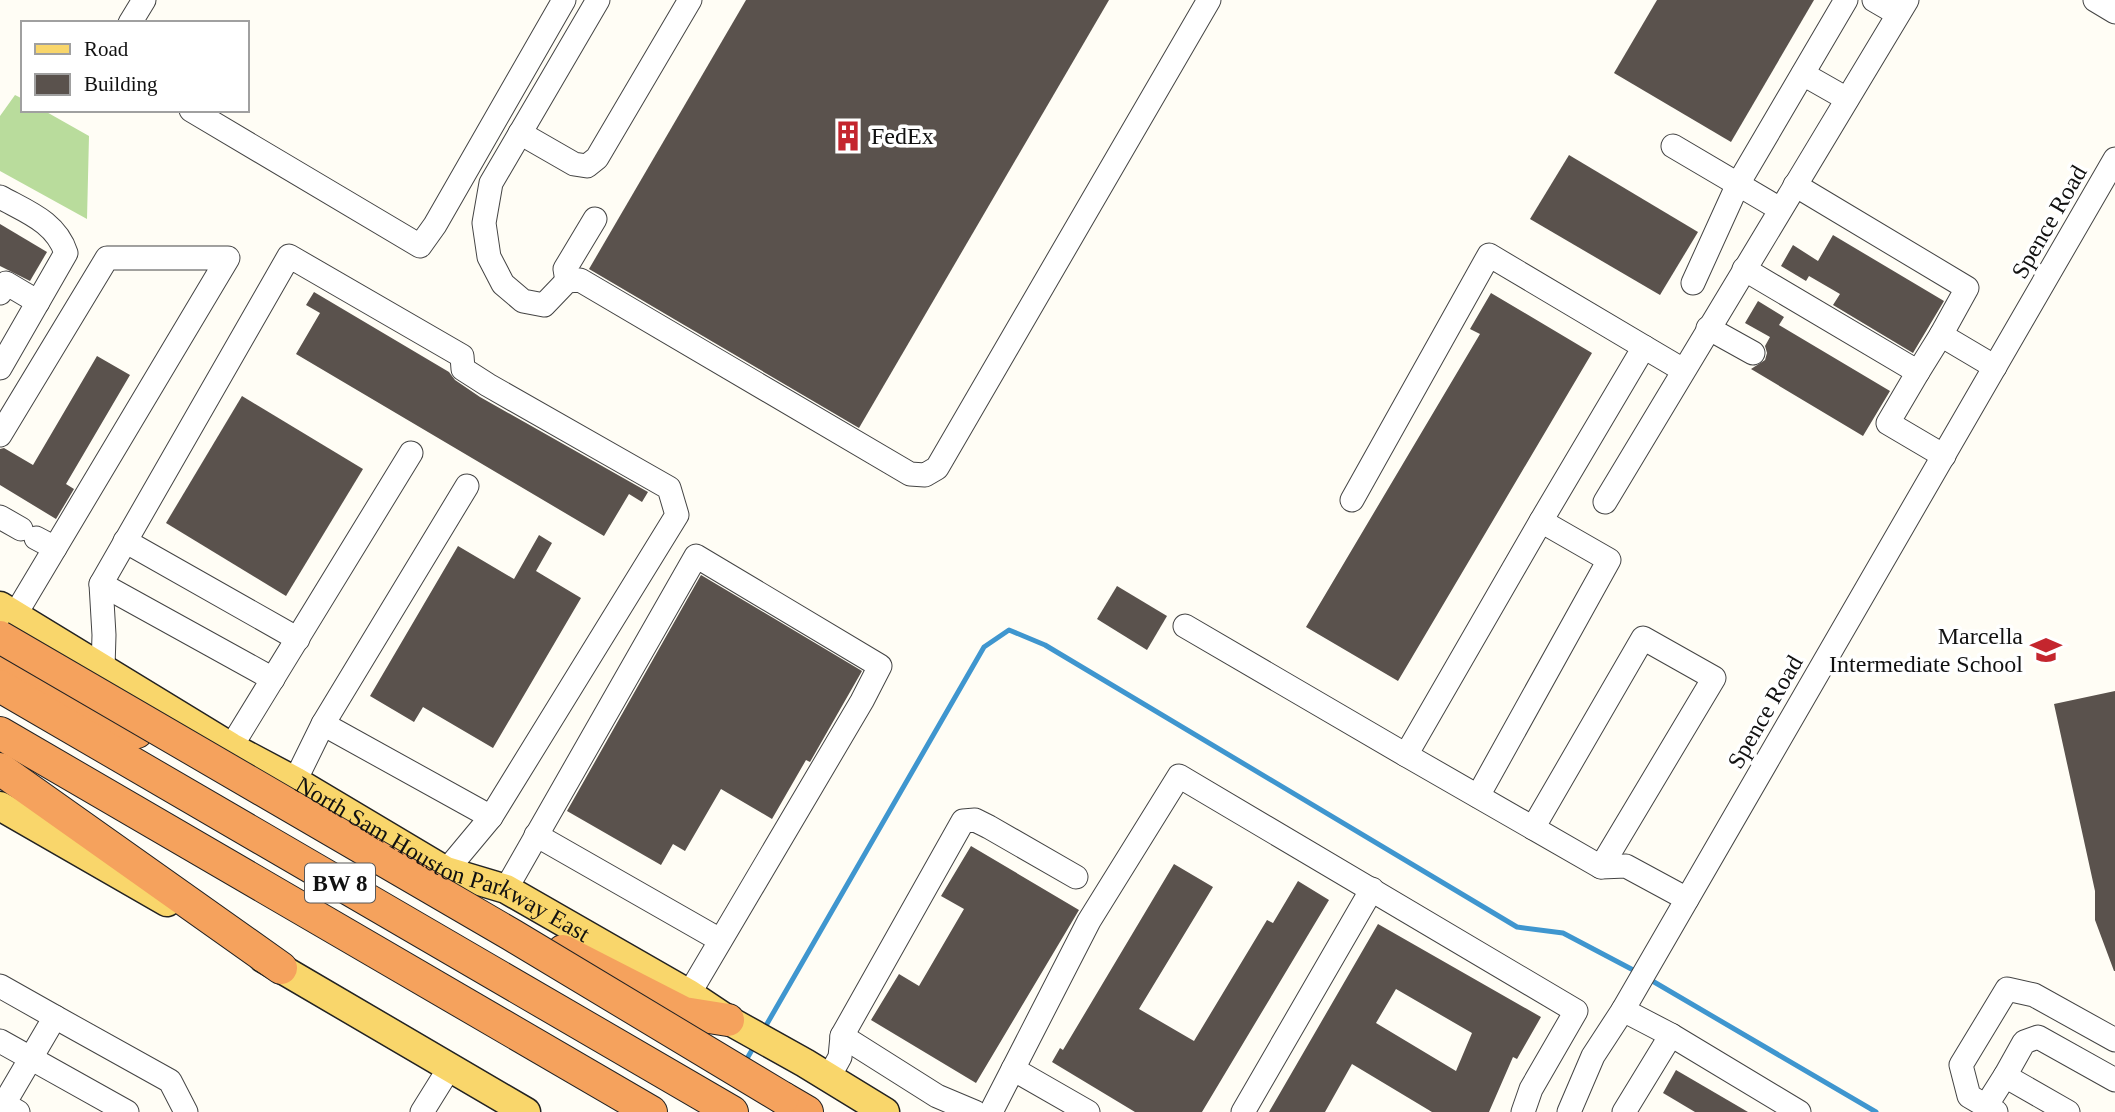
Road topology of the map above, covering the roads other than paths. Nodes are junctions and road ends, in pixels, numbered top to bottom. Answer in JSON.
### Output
{"nodes":[{"id":1,"x":144,"y":0,"type":"edge"},
{"id":2,"x":564,"y":0,"type":"edge"},
{"id":3,"x":598,"y":0,"type":"edge"},
{"id":4,"x":690,"y":0,"type":"edge"},
{"id":5,"x":1209,"y":0,"type":"edge"},
{"id":6,"x":1846,"y":0,"type":"edge"},
{"id":7,"x":1874,"y":0,"type":"edge"},
{"id":8,"x":2095,"y":0,"type":"edge"},
{"id":9,"x":1903,"y":7,"type":"edge"},
{"id":10,"x":2115,"y":12,"type":"edge"},
{"id":11,"x":131,"y":21,"type":"edge"},
{"id":12,"x":1803,"y":74,"type":"junction"},
{"id":13,"x":1847,"y":99,"type":"junction"},
{"id":14,"x":194,"y":112,"type":"edge"},
{"id":15,"x":520,"y":133,"type":"junction"},
{"id":16,"x":1673,"y":146,"type":"dead end"},
{"id":17,"x":2115,"y":159,"type":"edge"},
{"id":18,"x":1738,"y":184,"type":"junction"},
{"id":19,"x":1795,"y":185,"type":"junction"},
{"id":20,"x":0,"y":197,"type":"edge"},
{"id":21,"x":1780,"y":209,"type":"junction"},
{"id":22,"x":595,"y":219,"type":"dead end"},
{"id":23,"x":1744,"y":269,"type":"junction"},
{"id":24,"x":567,"y":281,"type":"junction"},
{"id":25,"x":1693,"y":283,"type":"dead end"},
{"id":26,"x":0,"y":293,"type":"edge"},
{"id":27,"x":38,"y":302,"type":"junction"},
{"id":28,"x":1708,"y":328,"type":"junction"},
{"id":29,"x":1941,"y":335,"type":"junction"},
{"id":30,"x":1644,"y":347,"type":"junction"},
{"id":31,"x":1752,"y":353,"type":"dead end"},
{"id":32,"x":1995,"y":367,"type":"junction"},
{"id":33,"x":0,"y":368,"type":"edge"},
{"id":34,"x":1683,"y":370,"type":"junction"},
{"id":35,"x":1918,"y":372,"type":"junction"},
{"id":36,"x":0,"y":435,"type":"edge"},
{"id":37,"x":411,"y":453,"type":"dead end"},
{"id":38,"x":1944,"y":456,"type":"junction"},
{"id":39,"x":467,"y":486,"type":"dead end"},
{"id":40,"x":1352,"y":500,"type":"dead end"},
{"id":41,"x":1605,"y":502,"type":"dead end"},
{"id":42,"x":0,"y":517,"type":"edge"},
{"id":43,"x":1541,"y":521,"type":"junction"},
{"id":44,"x":37,"y":538,"type":"junction"},
{"id":45,"x":125,"y":541,"type":"junction"},
{"id":46,"x":101,"y":584,"type":"junction"},
{"id":47,"x":5,"y":619,"type":"edge"},
{"id":48,"x":1185,"y":626,"type":"dead end"},
{"id":49,"x":298,"y":639,"type":"junction"},
{"id":50,"x":0,"y":664,"type":"edge"},
{"id":51,"x":103,"y":668,"type":"junction"},
{"id":52,"x":274,"y":679,"type":"junction"},
{"id":53,"x":0,"y":686,"type":"edge"},
{"id":54,"x":323,"y":724,"type":"junction"},
{"id":55,"x":0,"y":733,"type":"edge"},
{"id":56,"x":231,"y":747,"type":"junction"},
{"id":57,"x":1406,"y":755,"type":"junction"},
{"id":58,"x":0,"y":769,"type":"edge"},
{"id":59,"x":295,"y":781,"type":"junction"},
{"id":60,"x":1478,"y":796,"type":"junction"},
{"id":61,"x":0,"y":806,"type":"edge"},
{"id":62,"x":491,"y":817,"type":"junction"},
{"id":63,"x":1533,"y":828,"type":"junction"},
{"id":64,"x":536,"y":835,"type":"junction"},
{"id":65,"x":1601,"y":867,"type":"junction"},
{"id":66,"x":446,"y":872,"type":"junction"},
{"id":67,"x":1076,"y":877,"type":"dead end"},
{"id":68,"x":506,"y":889,"type":"junction"},
{"id":69,"x":1371,"y":889,"type":"junction"},
{"id":70,"x":1687,"y":899,"type":"junction"},
{"id":71,"x":720,"y":940,"type":"junction"},
{"id":72,"x":281,"y":968,"type":"junction"},
{"id":73,"x":0,"y":986,"type":"edge"},
{"id":74,"x":689,"y":994,"type":"junction"},
{"id":75,"x":1627,"y":1002,"type":"junction"},
{"id":76,"x":55,"y":1017,"type":"junction"},
{"id":77,"x":728,"y":1020,"type":"junction"},
{"id":78,"x":1671,"y":1034,"type":"junction"},
{"id":79,"x":842,"y":1036,"type":"junction"},
{"id":80,"x":2115,"y":1040,"type":"edge"},
{"id":81,"x":0,"y":1041,"type":"edge"},
{"id":82,"x":31,"y":1057,"type":"junction"},
{"id":83,"x":450,"y":1067,"type":"junction"},
{"id":84,"x":1013,"y":1069,"type":"junction"},
{"id":85,"x":2005,"y":1076,"type":"junction"},
{"id":86,"x":829,"y":1077,"type":"junction"},
{"id":87,"x":2115,"y":1080,"type":"edge"},
{"id":88,"x":795,"y":1105,"type":"edge"},
{"id":89,"x":1991,"y":1109,"type":"edge"},
{"id":90,"x":18,"y":1112,"type":"edge"},
{"id":91,"x":127,"y":1112,"type":"edge"},
{"id":92,"x":186,"y":1112,"type":"edge"},
{"id":93,"x":422,"y":1112,"type":"edge"},
{"id":94,"x":526,"y":1112,"type":"edge"},
{"id":95,"x":651,"y":1112,"type":"edge"},
{"id":96,"x":732,"y":1112,"type":"edge"},
{"id":97,"x":885,"y":1112,"type":"edge"},
{"id":98,"x":975,"y":1112,"type":"edge"},
{"id":99,"x":990,"y":1112,"type":"edge"},
{"id":100,"x":1088,"y":1112,"type":"edge"},
{"id":101,"x":1243,"y":1112,"type":"edge"},
{"id":102,"x":1523,"y":1112,"type":"edge"},
{"id":103,"x":1569,"y":1112,"type":"edge"},
{"id":104,"x":1624,"y":1112,"type":"edge"},
{"id":105,"x":1799,"y":1112,"type":"edge"},
{"id":106,"x":2068,"y":1112,"type":"edge"}],
"edges":[{"from":1,"to":11,"type":"street"},
{"from":2,"to":14,"type":"street"},
{"from":3,"to":15,"type":"street"},
{"from":4,"to":15,"type":"street"},
{"from":5,"to":24,"type":"street"},
{"from":6,"to":12,"type":"street"},
{"from":7,"to":9,"type":"street"},
{"from":8,"to":10,"type":"street"},
{"from":9,"to":13,"type":"street"},
{"from":12,"to":13,"type":"street"},
{"from":12,"to":18,"type":"street"},
{"from":13,"to":19,"type":"street"},
{"from":15,"to":24,"type":"street"},
{"from":16,"to":18,"type":"street"},
{"from":17,"to":32,"type":"street","name":"Spence Road"},
{"from":18,"to":21,"type":"street"},
{"from":18,"to":25,"type":"street"},
{"from":19,"to":21,"type":"street"},
{"from":19,"to":29,"type":"street"},
{"from":20,"to":27,"type":"street"},
{"from":21,"to":23,"type":"street"},
{"from":22,"to":24,"type":"street"},
{"from":23,"to":28,"type":"street"},
{"from":23,"to":35,"type":"street"},
{"from":26,"to":27,"type":"street"},
{"from":27,"to":33,"type":"street"},
{"from":28,"to":31,"type":"street"},
{"from":28,"to":34,"type":"street"},
{"from":29,"to":32,"type":"street"},
{"from":29,"to":35,"type":"street"},
{"from":30,"to":34,"type":"street"},
{"from":30,"to":40,"type":"street"},
{"from":30,"to":43,"type":"street"},
{"from":32,"to":38,"type":"street","name":"Spence Road"},
{"from":34,"to":41,"type":"street"},
{"from":35,"to":38,"type":"street"},
{"from":36,"to":44,"type":"street"},
{"from":37,"to":49,"type":"street"},
{"from":38,"to":70,"type":"street","name":"Spence Road"},
{"from":39,"to":54,"type":"street"},
{"from":42,"to":44,"type":"street"},
{"from":43,"to":57,"type":"street"},
{"from":43,"to":60,"type":"street"},
{"from":44,"to":47,"type":"street"},
{"from":45,"to":46,"type":"street"},
{"from":45,"to":49,"type":"street"},
{"from":45,"to":62,"type":"street"},
{"from":46,"to":51,"type":"street"},
{"from":46,"to":52,"type":"street"},
{"from":47,"to":51,"type":"main road","name":"North Sam Houston Parkway East"},
{"from":47,"to":88,"type":"highway","bridge":true},
{"from":48,"to":57,"type":"street"},
{"from":49,"to":52,"type":"street"},
{"from":50,"to":77,"type":"highway"},
{"from":51,"to":56,"type":"main road","name":"North Sam Houston Parkway East"},
{"from":52,"to":56,"type":"street"},
{"from":53,"to":96,"type":"highway","number":"BW 8"},
{"from":54,"to":59,"type":"street"},
{"from":54,"to":62,"type":"street"},
{"from":55,"to":95,"type":"highway","number":"BW 8"},
{"from":56,"to":59,"type":"main road","name":"North Sam Houston Parkway East"},
{"from":57,"to":60,"type":"street"},
{"from":58,"to":72,"type":"highway"},
{"from":59,"to":66,"type":"main road","name":"North Sam Houston Parkway East"},
{"from":60,"to":63,"type":"street"},
{"from":61,"to":72,"type":"main road"},
{"from":62,"to":66,"type":"street"},
{"from":63,"to":65,"type":"street"},
{"from":63,"to":65,"type":"street"},
{"from":64,"to":68,"type":"street"},
{"from":64,"to":71,"type":"street"},
{"from":64,"to":71,"type":"street"},
{"from":65,"to":70,"type":"street"},
{"from":66,"to":68,"type":"main road","name":"North Sam Houston Parkway East"},
{"from":67,"to":79,"type":"street"},
{"from":68,"to":74,"type":"main road","name":"North Sam Houston Parkway East"},
{"from":69,"to":84,"type":"street"},
{"from":69,"to":101,"type":"street"},
{"from":69,"to":102,"type":"street"},
{"from":70,"to":75,"type":"street","name":"Spence Road"},
{"from":71,"to":74,"type":"street"},
{"from":72,"to":83,"type":"main road"},
{"from":73,"to":76,"type":"street"},
{"from":74,"to":77,"type":"main road","name":"North Sam Houston Parkway East"},
{"from":75,"to":78,"type":"street"},
{"from":75,"to":103,"type":"street","name":"Spence Road"},
{"from":76,"to":82,"type":"street"},
{"from":76,"to":92,"type":"street"},
{"from":77,"to":86,"type":"main road","name":"North Sam Houston Parkway East"},
{"from":78,"to":104,"type":"street"},
{"from":78,"to":105,"type":"street"},
{"from":79,"to":86,"type":"street"},
{"from":79,"to":98,"type":"street"},
{"from":80,"to":89,"type":"street"},
{"from":81,"to":82,"type":"street"},
{"from":82,"to":90,"type":"street"},
{"from":82,"to":91,"type":"street"},
{"from":83,"to":93,"type":"street"},
{"from":83,"to":94,"type":"main road"},
{"from":84,"to":99,"type":"street"},
{"from":84,"to":100,"type":"street"},
{"from":85,"to":87,"type":"street"},
{"from":85,"to":89,"type":"street"},
{"from":85,"to":106,"type":"street"},
{"from":86,"to":97,"type":"main road","name":"North Sam Houston Parkway East"}]}
